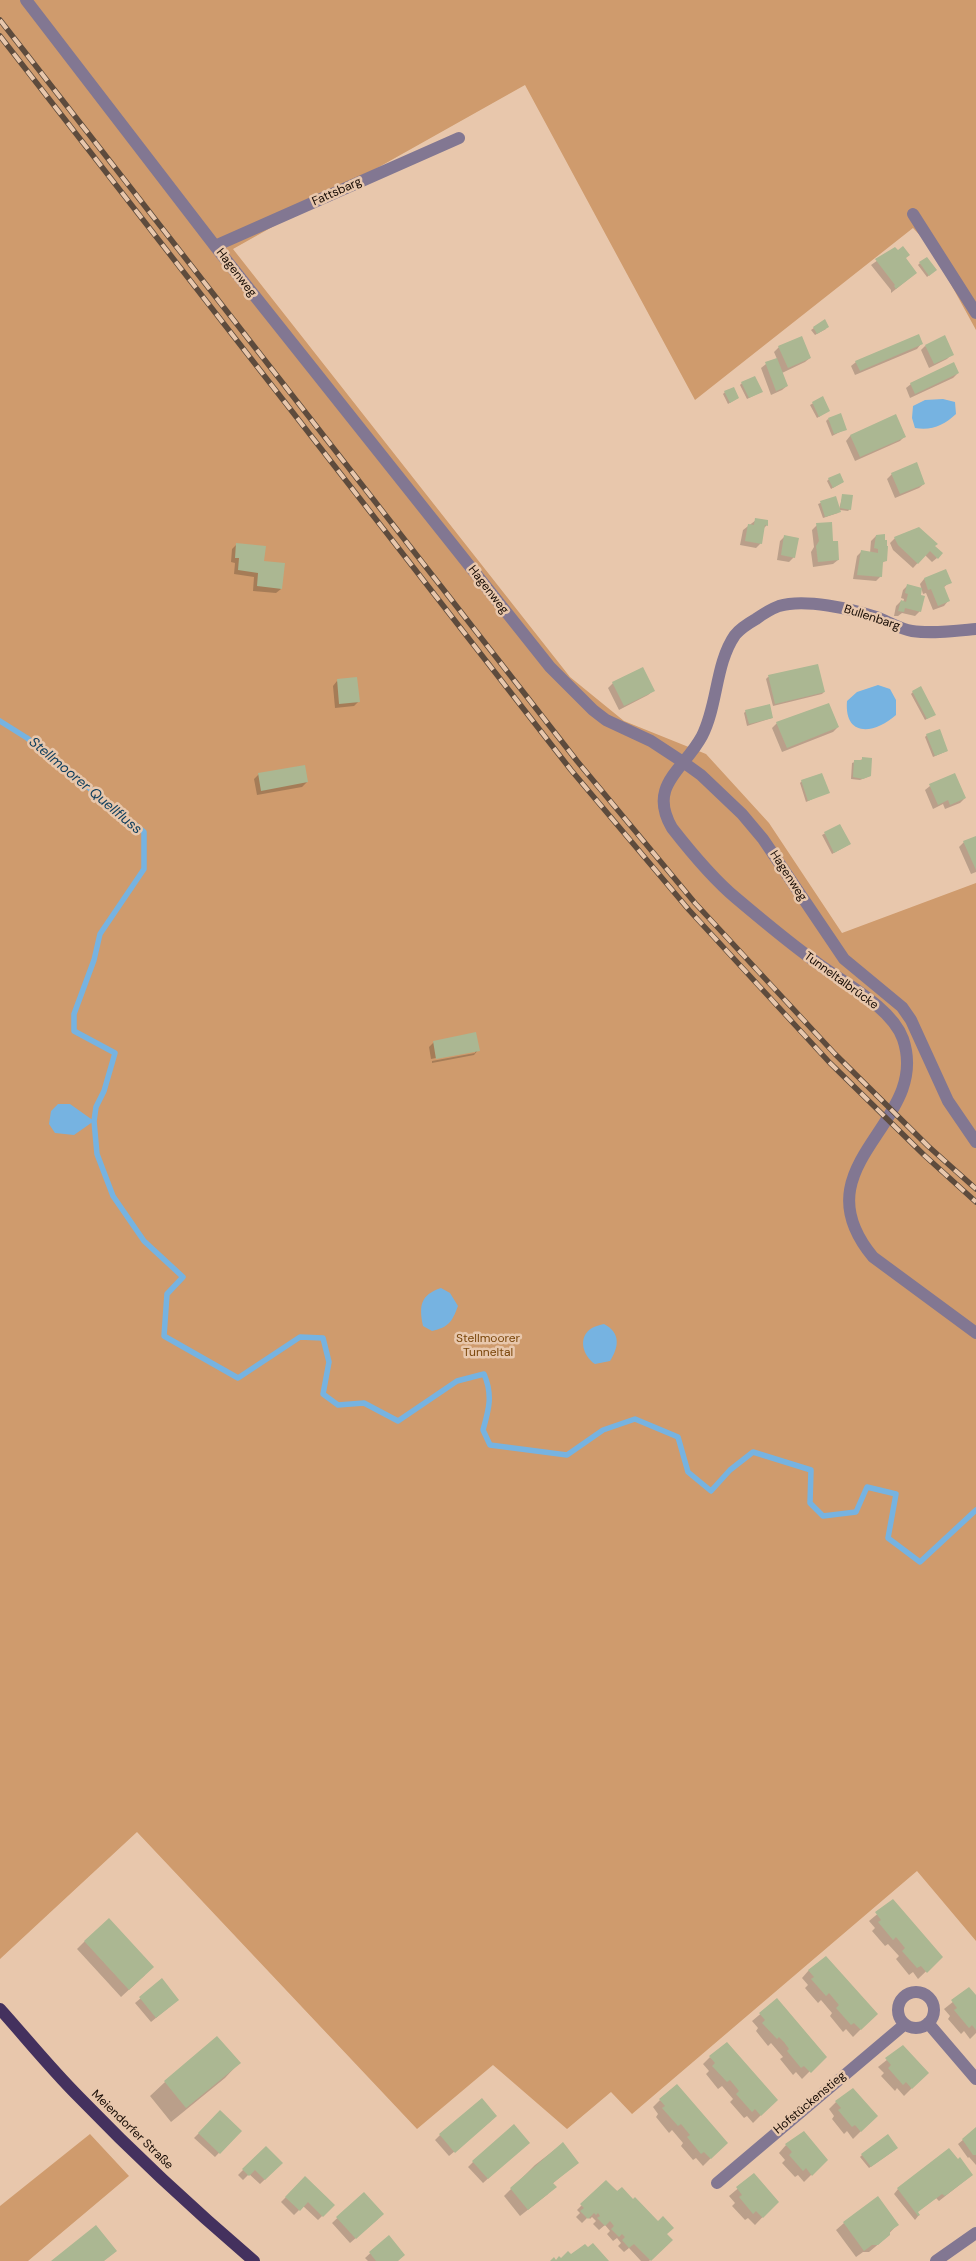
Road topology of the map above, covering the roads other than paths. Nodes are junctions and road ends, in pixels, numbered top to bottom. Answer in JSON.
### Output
{"nodes":[{"id":1,"x":26,"y":0,"type":"edge"},
{"id":2,"x":459,"y":138,"type":"dead end"},
{"id":3,"x":913,"y":214,"type":"dead end"},
{"id":4,"x":215,"y":246,"type":"junction"},
{"id":5,"x":976,"y":313,"type":"edge"},
{"id":6,"x":976,"y":629,"type":"edge"},
{"id":7,"x":683,"y":762,"type":"junction"},
{"id":8,"x":976,"y":1142,"type":"edge"},
{"id":9,"x":976,"y":1333,"type":"edge"},
{"id":10,"x":0,"y":2009,"type":"edge"},
{"id":11,"x":928,"y":2023,"type":"junction"},
{"id":12,"x":904,"y":2024,"type":"junction"},
{"id":13,"x":976,"y":2079,"type":"edge"},
{"id":14,"x":717,"y":2183,"type":"dead end"},
{"id":15,"x":976,"y":2233,"type":"edge"},
{"id":16,"x":254,"y":2261,"type":"edge"},
{"id":17,"x":936,"y":2261,"type":"edge"}],
"edges":[{"from":1,"to":4,"type":"street","name":"Hagenweg"},
{"from":2,"to":4,"type":"street","name":"Fattsbarg"},
{"from":3,"to":5,"type":"street"},
{"from":4,"to":7,"type":"street","name":"Hagenweg"},
{"from":6,"to":7,"type":"street","name":"Bullenbarg"},
{"from":7,"to":8,"type":"street","name":"Hagenweg"},
{"from":7,"to":9,"type":"street","name":"Tunneltalbrücke"},
{"from":10,"to":16,"type":"main road","name":"Meiendorfer Straße"},
{"from":11,"to":12,"type":"street"},
{"from":11,"to":12,"type":"street"},
{"from":11,"to":13,"type":"street"},
{"from":12,"to":14,"type":"street","name":"Hofstückenstieg"},
{"from":15,"to":17,"type":"street"}]}
